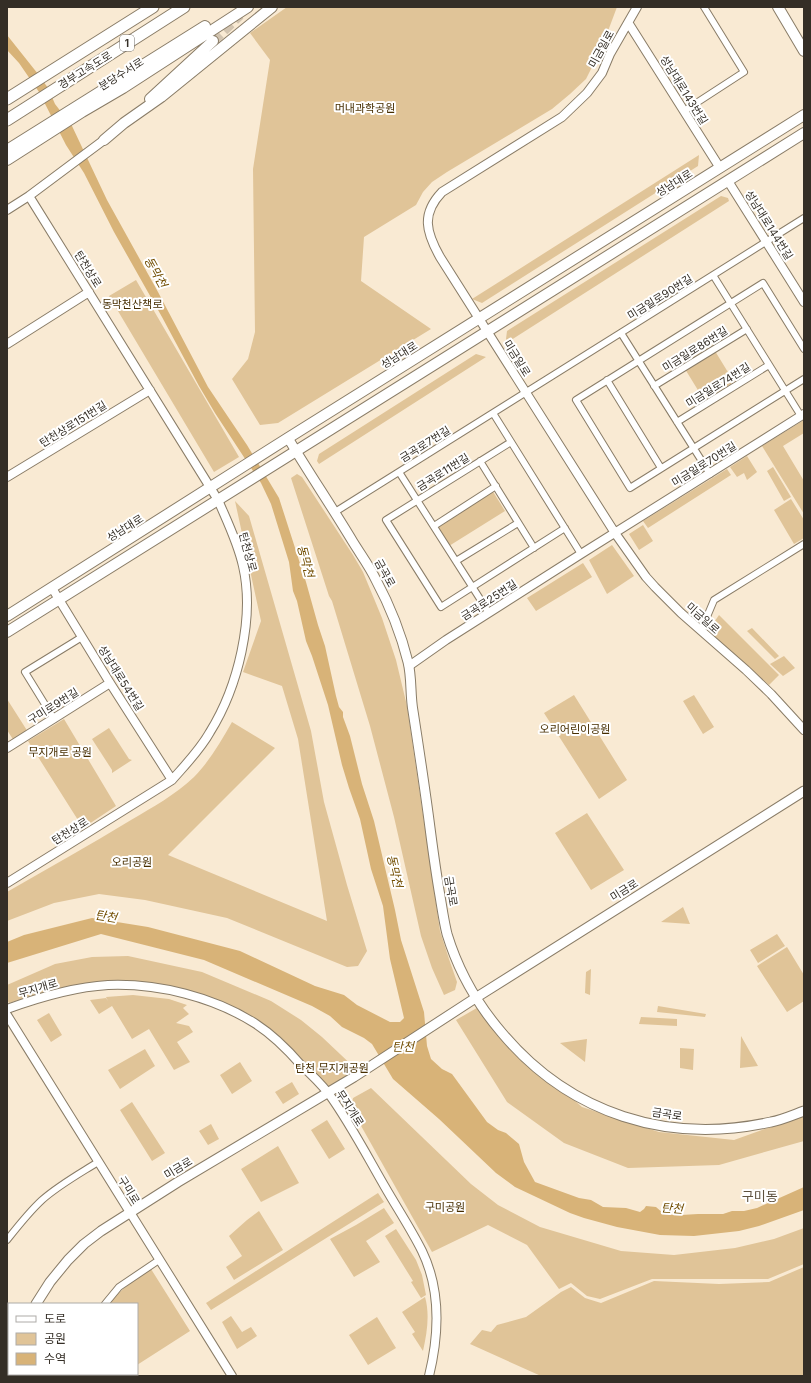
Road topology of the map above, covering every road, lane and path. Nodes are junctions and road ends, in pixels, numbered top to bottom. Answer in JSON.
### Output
{"nodes":[{"id":1,"x":153,"y":7,"type":"edge"},
{"id":2,"x":184,"y":7,"type":"edge"},
{"id":3,"x":236,"y":7,"type":"edge"},
{"id":4,"x":248,"y":7,"type":"edge"},
{"id":5,"x":272,"y":7,"type":"edge"},
{"id":6,"x":637,"y":7,"type":"edge"},
{"id":7,"x":704,"y":7,"type":"edge"},
{"id":8,"x":778,"y":7,"type":"edge"},
{"id":9,"x":629,"y":24,"type":"junction"},
{"id":10,"x":214,"y":41,"type":"tunnel mouth"},
{"id":11,"x":804,"y":51,"type":"edge"},
{"id":12,"x":7,"y":99,"type":"edge"},
{"id":13,"x":91,"y":102,"type":"junction"},
{"id":14,"x":684,"y":111,"type":"junction"},
{"id":15,"x":804,"y":115,"type":"edge"},
{"id":16,"x":10,"y":118,"type":"edge"},
{"id":17,"x":124,"y":123,"type":"junction"},
{"id":18,"x":804,"y":133,"type":"edge"},
{"id":19,"x":104,"y":140,"type":"joint"},
{"id":20,"x":27,"y":142,"type":"junction"},
{"id":21,"x":7,"y":150,"type":"edge"},
{"id":22,"x":7,"y":160,"type":"edge"},
{"id":23,"x":720,"y":168,"type":"junction"},
{"id":24,"x":728,"y":181,"type":"junction"},
{"id":25,"x":29,"y":196,"type":"junction"},
{"id":26,"x":7,"y":210,"type":"edge"},
{"id":27,"x":804,"y":218,"type":"edge"},
{"id":28,"x":766,"y":242,"type":"junction"},
{"id":29,"x":713,"y":275,"type":"junction"},
{"id":30,"x":89,"y":292,"type":"junction"},
{"id":31,"x":804,"y":302,"type":"edge"},
{"id":32,"x":730,"y":303,"type":"junction"},
{"id":33,"x":480,"y":318,"type":"junction"},
{"id":34,"x":746,"y":329,"type":"junction"},
{"id":35,"x":488,"y":332,"type":"junction"},
{"id":36,"x":621,"y":333,"type":"junction"},
{"id":37,"x":7,"y":344,"type":"edge"},
{"id":38,"x":804,"y":349,"type":"edge"},
{"id":39,"x":638,"y":360,"type":"junction"},
{"id":40,"x":769,"y":365,"type":"junction"},
{"id":41,"x":804,"y":379,"type":"edge"},
{"id":42,"x":606,"y":380,"type":"junction"},
{"id":43,"x":654,"y":386,"type":"junction"},
{"id":44,"x":150,"y":390,"type":"junction"},
{"id":45,"x":785,"y":391,"type":"junction"},
{"id":46,"x":526,"y":392,"type":"junction"},
{"id":47,"x":493,"y":413,"type":"junction"},
{"id":48,"x":802,"y":415,"type":"edge"},
{"id":49,"x":677,"y":422,"type":"junction"},
{"id":50,"x":288,"y":438,"type":"junction"},
{"id":51,"x":511,"y":442,"type":"junction"},
{"id":52,"x":694,"y":448,"type":"junction"},
{"id":53,"x":297,"y":452,"type":"junction"},
{"id":54,"x":480,"y":461,"type":"junction"},
{"id":55,"x":661,"y":468,"type":"junction"},
{"id":56,"x":399,"y":472,"type":"junction"},
{"id":57,"x":710,"y":474,"type":"junction"},
{"id":58,"x":7,"y":477,"type":"edge"},
{"id":59,"x":496,"y":486,"type":"junction"},
{"id":60,"x":211,"y":488,"type":"junction"},
{"id":61,"x":218,"y":500,"type":"junction"},
{"id":62,"x":417,"y":500,"type":"junction"},
{"id":63,"x":335,"y":512,"type":"junction"},
{"id":64,"x":518,"y":523,"type":"junction"},
{"id":65,"x":434,"y":526,"type":"junction"},
{"id":66,"x":565,"y":528,"type":"junction"},
{"id":67,"x":615,"y":533,"type":"junction"},
{"id":68,"x":804,"y":544,"type":"edge"},
{"id":69,"x":534,"y":548,"type":"junction"},
{"id":70,"x":581,"y":554,"type":"junction"},
{"id":71,"x":456,"y":561,"type":"junction"},
{"id":72,"x":473,"y":586,"type":"junction"},
{"id":73,"x":52,"y":588,"type":"junction"},
{"id":74,"x":59,"y":600,"type":"junction"},
{"id":75,"x":489,"y":613,"type":"junction"},
{"id":76,"x":7,"y":616,"type":"edge"},
{"id":77,"x":701,"y":630,"type":"junction"},
{"id":78,"x":7,"y":632,"type":"edge"},
{"id":79,"x":82,"y":637,"type":"junction"},
{"id":80,"x":409,"y":666,"type":"junction"},
{"id":81,"x":110,"y":683,"type":"junction"},
{"id":82,"x":54,"y":718,"type":"junction"},
{"id":83,"x":804,"y":730,"type":"edge"},
{"id":84,"x":7,"y":748,"type":"edge"},
{"id":85,"x":172,"y":780,"type":"junction"},
{"id":86,"x":804,"y":791,"type":"edge"},
{"id":87,"x":7,"y":883,"type":"edge"},
{"id":88,"x":477,"y":997,"type":"junction"},
{"id":89,"x":7,"y":1009,"type":"edge"},
{"id":90,"x":7,"y":1015,"type":"edge"},
{"id":91,"x":328,"y":1093,"type":"junction"},
{"id":92,"x":804,"y":1111,"type":"edge"},
{"id":93,"x":98,"y":1162,"type":"junction"},
{"id":94,"x":130,"y":1212,"type":"junction"},
{"id":95,"x":7,"y":1240,"type":"edge"},
{"id":96,"x":159,"y":1260,"type":"junction"},
{"id":97,"x":37,"y":1303,"type":"edge"},
{"id":98,"x":106,"y":1303,"type":"edge"},
{"id":99,"x":232,"y":1376,"type":"edge"},
{"id":100,"x":429,"y":1376,"type":"edge"}],
"edges":[{"from":1,"to":12,"type":"highway","name":"경부고속도로","number":"1"},
{"from":2,"to":16,"type":"highway","name":"경부고속도로","number":"1"},
{"from":3,"to":13,"type":"main road","name":"분당수서로"},
{"from":4,"to":13,"type":"main road","name":"분당수서로"},
{"from":5,"to":17,"type":"main road"},
{"from":6,"to":9,"type":"street","name":"미금일로"},
{"from":7,"to":14,"type":"street"},
{"from":8,"to":11,"type":"main road"},
{"from":9,"to":14,"type":"street","name":"성남대로143번길"},
{"from":9,"to":33,"type":"street","name":"미금일로"},
{"from":10,"to":17,"type":"main road"},
{"from":13,"to":20,"type":"main road","name":"분당수서로"},
{"from":14,"to":23,"type":"street","name":"성남대로143번길"},
{"from":15,"to":23,"type":"main road","name":"성남대로"},
{"from":17,"to":19,"type":"main road"},
{"from":18,"to":24,"type":"main road"},
{"from":19,"to":25,"type":"street"},
{"from":20,"to":21,"type":"main road","name":"분당수서로"},
{"from":20,"to":22,"type":"main road","name":"분당수서로"},
{"from":23,"to":33,"type":"main road","name":"성남대로"},
{"from":24,"to":28,"type":"street","name":"성남대로144번길"},
{"from":24,"to":35,"type":"main road"},
{"from":25,"to":26,"type":"street"},
{"from":25,"to":30,"type":"street","name":"탄천상로"},
{"from":27,"to":28,"type":"street","name":"미금일로90번길"},
{"from":28,"to":29,"type":"street","name":"미금일로90번길"},
{"from":28,"to":31,"type":"street","name":"성남대로144번길"},
{"from":29,"to":32,"type":"street"},
{"from":29,"to":36,"type":"street","name":"미금일로90번길"},
{"from":30,"to":37,"type":"street"},
{"from":30,"to":44,"type":"street","name":"탄천상로"},
{"from":32,"to":34,"type":"street"},
{"from":32,"to":38,"type":"street","name":"미금일로86번길"},
{"from":32,"to":39,"type":"street","name":"미금일로86번길"},
{"from":33,"to":35,"type":"street","name":"미금일로"},
{"from":33,"to":50,"type":"main road","name":"성남대로"},
{"from":34,"to":40,"type":"street"},
{"from":34,"to":43,"type":"street","name":"미금일로86번길"},
{"from":35,"to":46,"type":"street","name":"미금일로"},
{"from":35,"to":53,"type":"main road"},
{"from":36,"to":39,"type":"street"},
{"from":36,"to":46,"type":"street","name":"미금일로90번길"},
{"from":39,"to":42,"type":"street","name":"미금일로86번길"},
{"from":39,"to":43,"type":"street"},
{"from":40,"to":45,"type":"street"},
{"from":40,"to":49,"type":"street","name":"미금일로74번길"},
{"from":41,"to":45,"type":"street"},
{"from":42,"to":55,"type":"street"},
{"from":42,"to":55,"type":"street","name":"미금일로86번길"},
{"from":43,"to":49,"type":"street"},
{"from":44,"to":58,"type":"street","name":"탄천상로151번길"},
{"from":44,"to":60,"type":"street","name":"탄천상로"},
{"from":45,"to":48,"type":"street"},
{"from":45,"to":52,"type":"street"},
{"from":46,"to":47,"type":"street","name":"금곡로7번길"},
{"from":46,"to":67,"type":"street","name":"미금일로"},
{"from":47,"to":51,"type":"street"},
{"from":47,"to":56,"type":"street","name":"금곡로7번길"},
{"from":48,"to":57,"type":"street","name":"미금일로70번길"},
{"from":49,"to":52,"type":"street"},
{"from":50,"to":53,"type":"main road","name":"금곡로"},
{"from":50,"to":60,"type":"main road","name":"성남대로"},
{"from":51,"to":54,"type":"street","name":"금곡로11번길"},
{"from":51,"to":66,"type":"street"},
{"from":52,"to":55,"type":"street"},
{"from":52,"to":57,"type":"street"},
{"from":53,"to":61,"type":"main road"},
{"from":53,"to":63,"type":"main road","name":"금곡로"},
{"from":54,"to":59,"type":"street","name":"금곡로11번길"},
{"from":54,"to":62,"type":"street","name":"금곡로11번길"},
{"from":56,"to":62,"type":"street","name":"금곡로11번길"},
{"from":56,"to":63,"type":"street","name":"금곡로7번길"},
{"from":57,"to":67,"type":"street","name":"미금일로70번길"},
{"from":59,"to":64,"type":"street","name":"금곡로11번길"},
{"from":59,"to":65,"type":"street"},
{"from":60,"to":61,"type":"street","name":"탄천상로"},
{"from":60,"to":73,"type":"main road","name":"성남대로"},
{"from":61,"to":74,"type":"main road"},
{"from":61,"to":85,"type":"street","name":"탄천상로"},
{"from":62,"to":65,"type":"street","name":"금곡로11번길"},
{"from":62,"to":72,"type":"street","name":"금곡로11번길"},
{"from":63,"to":80,"type":"main road","name":"금곡로"},
{"from":64,"to":69,"type":"street","name":"금곡로11번길"},
{"from":64,"to":71,"type":"street"},
{"from":65,"to":71,"type":"street","name":"금곡로11번길"},
{"from":66,"to":69,"type":"street"},
{"from":66,"to":70,"type":"street"},
{"from":67,"to":70,"type":"street","name":"금곡로25번길"},
{"from":67,"to":77,"type":"street","name":"미금일로"},
{"from":68,"to":77,"type":"street"},
{"from":69,"to":72,"type":"street"},
{"from":70,"to":75,"type":"street","name":"금곡로25번길"},
{"from":71,"to":72,"type":"street","name":"금곡로11번길"},
{"from":72,"to":75,"type":"street","name":"금곡로11번길"},
{"from":73,"to":74,"type":"street","name":"성남대로54번길"},
{"from":73,"to":76,"type":"main road","name":"성남대로"},
{"from":74,"to":78,"type":"main road"},
{"from":74,"to":79,"type":"street","name":"성남대로54번길"},
{"from":75,"to":80,"type":"street","name":"금곡로25번길"},
{"from":77,"to":83,"type":"street","name":"미금일로"},
{"from":79,"to":81,"type":"street","name":"성남대로54번길"},
{"from":79,"to":82,"type":"street"},
{"from":80,"to":88,"type":"main road","name":"금곡로"},
{"from":81,"to":82,"type":"street","name":"구미로9번길"},
{"from":81,"to":85,"type":"street","name":"성남대로54번길"},
{"from":82,"to":84,"type":"street","name":"구미로9번길"},
{"from":85,"to":87,"type":"street","name":"탄천상로"},
{"from":86,"to":88,"type":"main road","name":"미금로"},
{"from":88,"to":91,"type":"main road","name":"미금로"},
{"from":88,"to":92,"type":"main road","name":"금곡로"},
{"from":89,"to":91,"type":"street","name":"무지개로"},
{"from":90,"to":93,"type":"street","name":"구미로"},
{"from":91,"to":94,"type":"main road","name":"미금로"},
{"from":91,"to":100,"type":"street","name":"무지개로"},
{"from":93,"to":94,"type":"street","name":"구미로"},
{"from":93,"to":95,"type":"street"},
{"from":94,"to":96,"type":"street","name":"구미로"},
{"from":94,"to":97,"type":"main road","name":"미금로"},
{"from":96,"to":98,"type":"street"},
{"from":96,"to":99,"type":"street","name":"구미로"}]}
